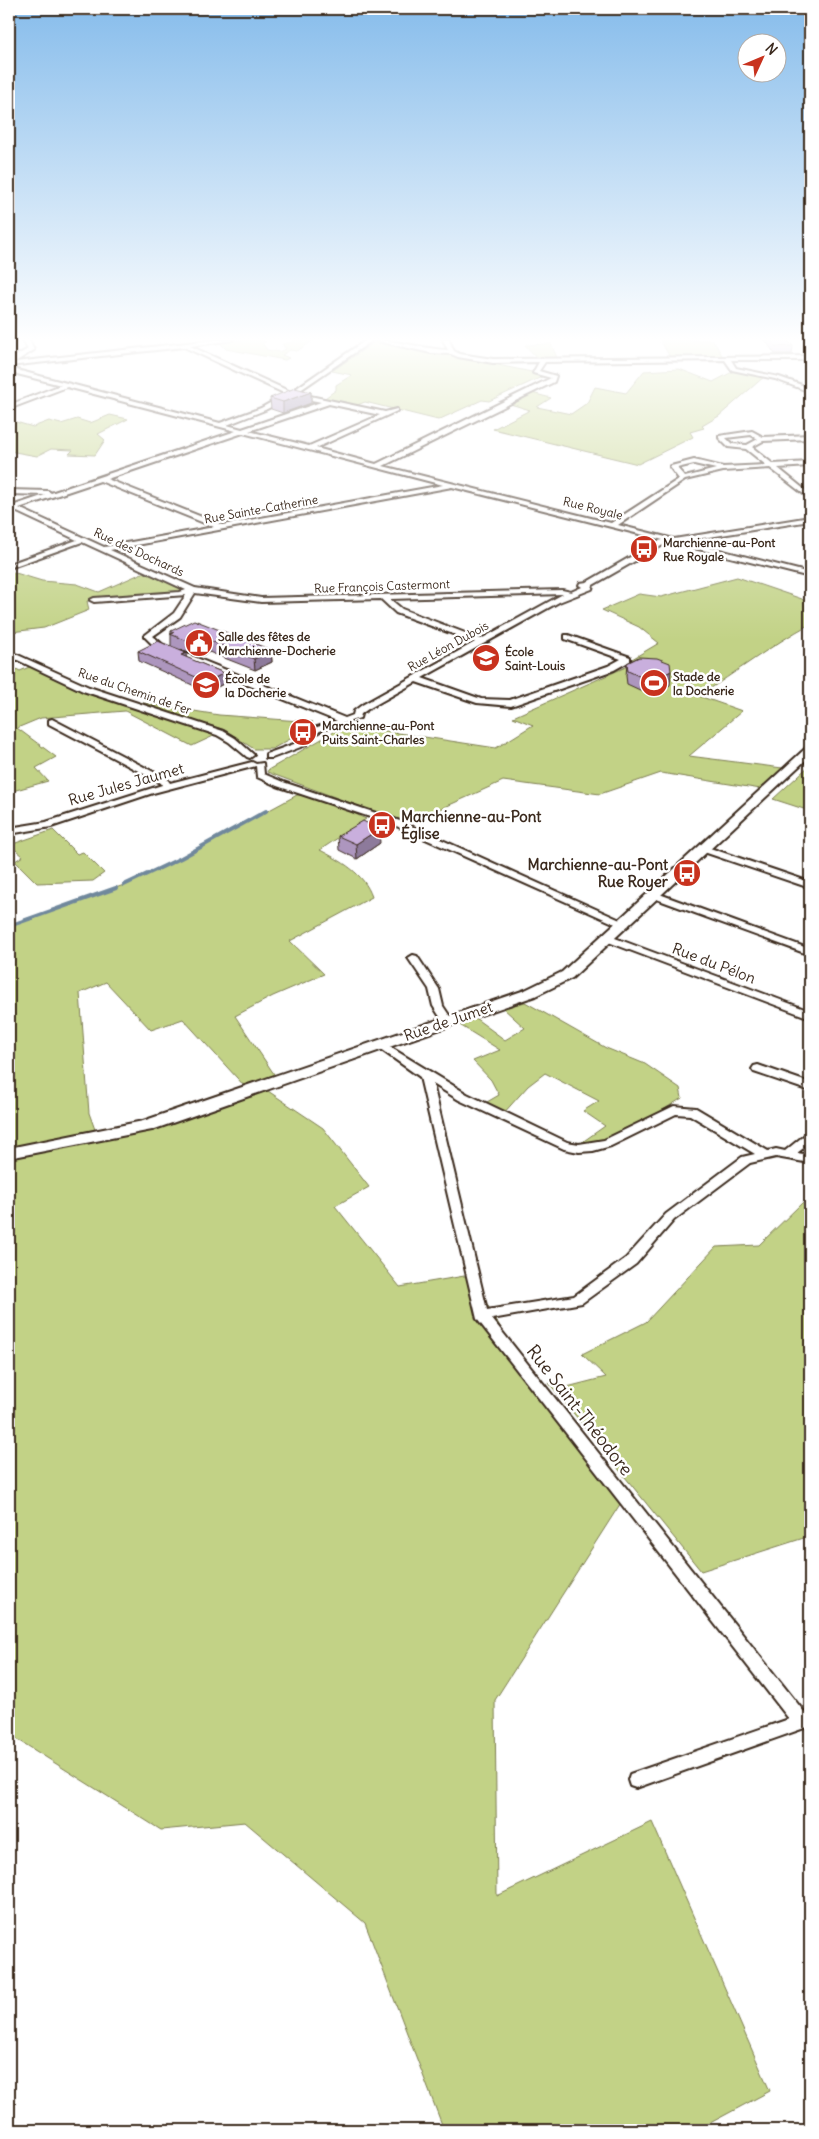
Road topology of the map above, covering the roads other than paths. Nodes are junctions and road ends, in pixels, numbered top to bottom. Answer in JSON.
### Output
{"nodes":[{"id":1,"x":218,"y":440,"type":"edge"},
{"id":2,"x":279,"y":440,"type":"edge"},
{"id":3,"x":329,"y":440,"type":"edge"},
{"id":4,"x":431,"y":440,"type":"edge"},
{"id":5,"x":724,"y":440,"type":"edge"},
{"id":6,"x":761,"y":440,"type":"edge"},
{"id":7,"x":748,"y":447,"type":"junction"},
{"id":8,"x":311,"y":448,"type":"junction"},
{"id":9,"x":810,"y":464,"type":"edge"},
{"id":10,"x":377,"y":466,"type":"junction"},
{"id":11,"x":771,"y":466,"type":"junction"},
{"id":12,"x":723,"y":469,"type":"junction"},
{"id":13,"x":102,"y":479,"type":"junction"},
{"id":14,"x":683,"y":479,"type":"junction"},
{"id":15,"x":454,"y":486,"type":"junction"},
{"id":16,"x":9,"y":492,"type":"edge"},
{"id":17,"x":58,"y":493,"type":"junction"},
{"id":18,"x":810,"y":497,"type":"edge"},
{"id":19,"x":12,"y":507,"type":"edge"},
{"id":20,"x":810,"y":519,"type":"edge"},
{"id":21,"x":614,"y":525,"type":"junction"},
{"id":22,"x":221,"y":527,"type":"junction"},
{"id":23,"x":82,"y":540,"type":"junction"},
{"id":24,"x":675,"y":541,"type":"junction"},
{"id":25,"x":102,"y":549,"type":"junction"},
{"id":26,"x":9,"y":566,"type":"edge"},
{"id":27,"x":810,"y":575,"type":"edge"},
{"id":28,"x":193,"y":590,"type":"junction"},
{"id":29,"x":572,"y":594,"type":"junction"},
{"id":30,"x":383,"y":597,"type":"junction"},
{"id":31,"x":94,"y":600,"type":"dead end"},
{"id":32,"x":568,"y":637,"type":"dead end"},
{"id":33,"x":482,"y":642,"type":"junction"},
{"id":34,"x":9,"y":653,"type":"edge"},
{"id":35,"x":416,"y":679,"type":"junction"},
{"id":36,"x":343,"y":720,"type":"junction"},
{"id":37,"x":52,"y":722,"type":"dead end"},
{"id":38,"x":810,"y":750,"type":"edge"},
{"id":39,"x":269,"y":756,"type":"junction"},
{"id":40,"x":254,"y":762,"type":"junction"},
{"id":41,"x":167,"y":786,"type":"junction"},
{"id":42,"x":9,"y":831,"type":"edge"},
{"id":43,"x":704,"y":849,"type":"junction"},
{"id":44,"x":810,"y":885,"type":"edge"},
{"id":45,"x":654,"y":895,"type":"junction"},
{"id":46,"x":624,"y":924,"type":"junction"},
{"id":47,"x":608,"y":938,"type":"junction"},
{"id":48,"x":810,"y":952,"type":"edge"},
{"id":49,"x":413,"y":958,"type":"dead end"},
{"id":50,"x":810,"y":1015,"type":"edge"},
{"id":51,"x":448,"y":1021,"type":"junction"},
{"id":52,"x":380,"y":1044,"type":"junction"},
{"id":53,"x":758,"y":1069,"type":"dead end"},
{"id":54,"x":425,"y":1075,"type":"junction"},
{"id":55,"x":810,"y":1087,"type":"edge"},
{"id":56,"x":810,"y":1137,"type":"edge"},
{"id":57,"x":9,"y":1152,"type":"edge"},
{"id":58,"x":764,"y":1154,"type":"junction"},
{"id":59,"x":788,"y":1154,"type":"junction"},
{"id":60,"x":810,"y":1159,"type":"edge"},
{"id":61,"x":482,"y":1316,"type":"junction"},
{"id":62,"x":806,"y":1720,"type":"edge"},
{"id":63,"x":636,"y":1780,"type":"dead end"}],
"edges":[{"from":1,"to":13,"type":"street"},
{"from":2,"to":8,"type":"street","name":"Rue Royale"},
{"from":3,"to":8,"type":"street"},
{"from":4,"to":10,"type":"street"},
{"from":5,"to":7,"type":"street"},
{"from":6,"to":7,"type":"street"},
{"from":7,"to":11,"type":"street"},
{"from":8,"to":10,"type":"street","name":"Rue Royale"},
{"from":9,"to":11,"type":"street"},
{"from":10,"to":15,"type":"street","name":"Rue Royale"},
{"from":11,"to":12,"type":"street"},
{"from":11,"to":18,"type":"street"},
{"from":12,"to":14,"type":"street"},
{"from":12,"to":14,"type":"street"},
{"from":13,"to":17,"type":"street"},
{"from":13,"to":22,"type":"street"},
{"from":14,"to":21,"type":"street"},
{"from":15,"to":21,"type":"street","name":"Rue Royale"},
{"from":15,"to":22,"type":"street","name":"Rue Sainte-Catherine"},
{"from":16,"to":17,"type":"street"},
{"from":17,"to":19,"type":"street"},
{"from":19,"to":23,"type":"street","name":"Rue des Dochards"},
{"from":20,"to":24,"type":"street"},
{"from":21,"to":24,"type":"street","name":"Rue Royale"},
{"from":22,"to":25,"type":"street","name":"Rue Sainte-Catherine"},
{"from":23,"to":25,"type":"street","name":"Rue des Dochards"},
{"from":23,"to":26,"type":"street"},
{"from":24,"to":27,"type":"street","name":"Rue Royale"},
{"from":24,"to":29,"type":"street","name":"Rue Léon Dubois"},
{"from":25,"to":28,"type":"street","name":"Rue des Dochards"},
{"from":28,"to":30,"type":"street","name":"Rue François Castermont"},
{"from":28,"to":31,"type":"street"},
{"from":28,"to":36,"type":"street","name":"Rue des Dochards"},
{"from":29,"to":30,"type":"street","name":"Rue François Castermont"},
{"from":29,"to":33,"type":"street","name":"Rue Léon Dubois"},
{"from":30,"to":33,"type":"street"},
{"from":32,"to":35,"type":"street"},
{"from":33,"to":35,"type":"street","name":"Rue Léon Dubois"},
{"from":34,"to":40,"type":"street","name":"Rue du Chemin de Fer"},
{"from":35,"to":36,"type":"street","name":"Rue Léon Dubois"},
{"from":36,"to":39,"type":"street","name":"Rue Léon Dubois"},
{"from":37,"to":41,"type":"street"},
{"from":38,"to":43,"type":"street","name":"Rue de Jumet"},
{"from":39,"to":40,"type":"street"},
{"from":39,"to":40,"type":"street"},
{"from":40,"to":41,"type":"street","name":"Rue Jules Jaumet"},
{"from":40,"to":46,"type":"street","name":"Rue du Chemin de Fer"},
{"from":41,"to":42,"type":"street","name":"Rue Jules Jaumet"},
{"from":43,"to":44,"type":"street"},
{"from":43,"to":45,"type":"street","name":"Rue de Jumet"},
{"from":45,"to":46,"type":"street","name":"Rue de Jumet"},
{"from":45,"to":48,"type":"street"},
{"from":46,"to":47,"type":"street","name":"Rue de Jumet"},
{"from":47,"to":50,"type":"street","name":"Rue du Pélon"},
{"from":47,"to":51,"type":"street","name":"Rue de Jumet"},
{"from":49,"to":51,"type":"street"},
{"from":51,"to":52,"type":"street","name":"Rue de Jumet"},
{"from":52,"to":54,"type":"street"},
{"from":52,"to":57,"type":"street","name":"Rue de Jumet"},
{"from":53,"to":55,"type":"street"},
{"from":54,"to":58,"type":"street"},
{"from":54,"to":61,"type":"street","name":"Rue Saint-Théodore"},
{"from":56,"to":59,"type":"street"},
{"from":58,"to":59,"type":"street"},
{"from":58,"to":61,"type":"street"},
{"from":59,"to":60,"type":"street"},
{"from":61,"to":62,"type":"street","name":"Rue Saint-Théodore"},
{"from":62,"to":63,"type":"street"}]}
